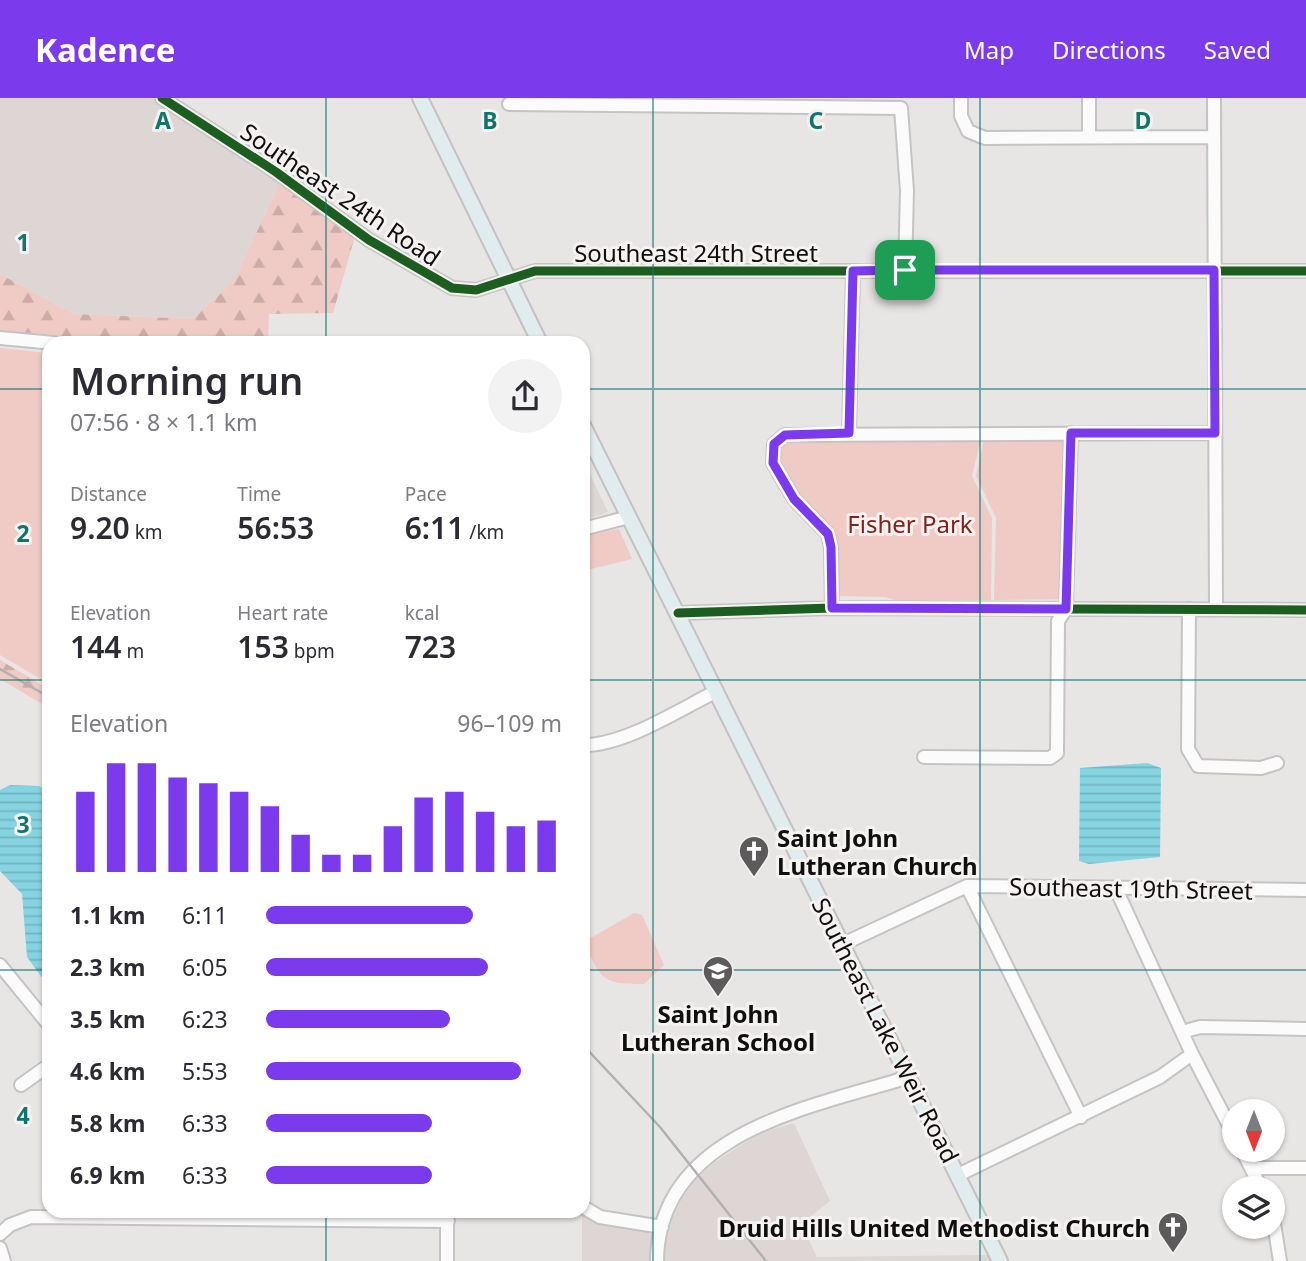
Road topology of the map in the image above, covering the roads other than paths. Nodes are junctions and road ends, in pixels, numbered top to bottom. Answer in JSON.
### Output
{"nodes":[{"id":1,"x":162,"y":98,"type":"edge"},
{"id":2,"x":420,"y":98,"type":"edge"},
{"id":3,"x":961,"y":98,"type":"edge"},
{"id":4,"x":1089,"y":98,"type":"edge"},
{"id":5,"x":1214,"y":98,"type":"edge"},
{"id":6,"x":509,"y":104,"type":"dead end"},
{"id":7,"x":1089,"y":137,"type":"junction"},
{"id":8,"x":1214,"y":137,"type":"junction"},
{"id":9,"x":905,"y":270,"type":"junction"},
{"id":10,"x":1214,"y":270,"type":"junction"},
{"id":11,"x":853,"y":271,"type":"junction"},
{"id":12,"x":1306,"y":271,"type":"edge"},
{"id":13,"x":507,"y":280,"type":"junction"},
{"id":14,"x":536,"y":336,"type":"edge"},
{"id":15,"x":0,"y":338,"type":"edge"},
{"id":16,"x":42,"y":342,"type":"edge"},
{"id":17,"x":849,"y":433,"type":"junction"},
{"id":18,"x":1071,"y":433,"type":"junction"},
{"id":19,"x":1215,"y":433,"type":"junction"},
{"id":20,"x":590,"y":439,"type":"edge"},
{"id":21,"x":629,"y":517,"type":"junction"},
{"id":22,"x":590,"y":527,"type":"edge"},
{"id":23,"x":832,"y":608,"type":"junction"},
{"id":24,"x":1066,"y":609,"type":"junction"},
{"id":25,"x":1189,"y":609,"type":"junction"},
{"id":26,"x":1216,"y":609,"type":"junction"},
{"id":27,"x":1306,"y":610,"type":"edge"},
{"id":28,"x":678,"y":613,"type":"junction"},
{"id":29,"x":717,"y":691,"type":"junction"},
{"id":30,"x":590,"y":745,"type":"edge"},
{"id":31,"x":924,"y":757,"type":"dead end"},
{"id":32,"x":1277,"y":763,"type":"dead end"},
{"id":33,"x":967,"y":886,"type":"junction"},
{"id":34,"x":1116,"y":889,"type":"junction"},
{"id":35,"x":1306,"y":890,"type":"edge"},
{"id":36,"x":843,"y":944,"type":"junction"},
{"id":37,"x":0,"y":965,"type":"edge"},
{"id":38,"x":42,"y":1016,"type":"edge"},
{"id":39,"x":1306,"y":1029,"type":"edge"},
{"id":40,"x":1182,"y":1032,"type":"junction"},
{"id":41,"x":1192,"y":1054,"type":"junction"},
{"id":42,"x":42,"y":1070,"type":"edge"},
{"id":43,"x":908,"y":1077,"type":"junction"},
{"id":44,"x":21,"y":1085,"type":"dead end"},
{"id":45,"x":1222,"y":1112,"type":"edge"},
{"id":46,"x":1081,"y":1117,"type":"junction"},
{"id":47,"x":1248,"y":1162,"type":"edge"},
{"id":48,"x":1251,"y":1168,"type":"junction"},
{"id":49,"x":1306,"y":1168,"type":"edge"},
{"id":50,"x":958,"y":1175,"type":"junction"},
{"id":51,"x":1255,"y":1176,"type":"edge"},
{"id":52,"x":590,"y":1211,"type":"edge"},
{"id":53,"x":42,"y":1217,"type":"edge"},
{"id":54,"x":447,"y":1218,"type":"edge"},
{"id":55,"x":662,"y":1227,"type":"junction"},
{"id":56,"x":0,"y":1234,"type":"edge"},
{"id":57,"x":1276,"y":1239,"type":"edge"},
{"id":58,"x":0,"y":1248,"type":"edge"},
{"id":59,"x":4,"y":1261,"type":"edge"},
{"id":60,"x":447,"y":1261,"type":"edge"},
{"id":61,"x":657,"y":1261,"type":"edge"},
{"id":62,"x":1000,"y":1261,"type":"edge"},
{"id":63,"x":1280,"y":1261,"type":"edge"}],
"edges":[{"from":1,"to":13,"type":"street","name":"Southeast 24th Road"},
{"from":2,"to":13,"type":"main road"},
{"from":3,"to":7,"type":"street"},
{"from":4,"to":7,"type":"street"},
{"from":5,"to":8,"type":"street"},
{"from":6,"to":9,"type":"street"},
{"from":7,"to":8,"type":"street"},
{"from":8,"to":10,"type":"street"},
{"from":9,"to":10,"type":"street","name":"Southeast 24th Street"},
{"from":9,"to":11,"type":"street","name":"Southeast 24th Street"},
{"from":10,"to":12,"type":"street","name":"Southeast 24th Street"},
{"from":10,"to":19,"type":"street"},
{"from":11,"to":13,"type":"street","name":"Southeast 24th Street"},
{"from":11,"to":17,"type":"street"},
{"from":13,"to":14,"type":"main road"},
{"from":15,"to":16,"type":"street"},
{"from":17,"to":18,"type":"street"},
{"from":17,"to":23,"type":"street"},
{"from":18,"to":19,"type":"street"},
{"from":18,"to":24,"type":"street"},
{"from":19,"to":26,"type":"street"},
{"from":20,"to":21,"type":"main road","name":"Southeast Lake Weir Road"},
{"from":21,"to":22,"type":"street"},
{"from":21,"to":28,"type":"main road","name":"Southeast Lake Weir Road"},
{"from":23,"to":24,"type":"street"},
{"from":23,"to":28,"type":"street"},
{"from":24,"to":25,"type":"street"},
{"from":24,"to":31,"type":"street"},
{"from":25,"to":26,"type":"street"},
{"from":25,"to":32,"type":"street"},
{"from":26,"to":27,"type":"street"},
{"from":28,"to":29,"type":"main road","name":"Southeast Lake Weir Road"},
{"from":29,"to":30,"type":"street"},
{"from":29,"to":36,"type":"main road","name":"Southeast Lake Weir Road"},
{"from":33,"to":34,"type":"street","name":"Southeast 19th Street"},
{"from":33,"to":36,"type":"street","name":"Southeast 19th Street"},
{"from":33,"to":46,"type":"street"},
{"from":34,"to":35,"type":"street","name":"Southeast 19th Street"},
{"from":34,"to":40,"type":"street"},
{"from":36,"to":43,"type":"main road","name":"Southeast Lake Weir Road"},
{"from":37,"to":38,"type":"street"},
{"from":39,"to":40,"type":"street"},
{"from":40,"to":41,"type":"street"},
{"from":41,"to":45,"type":"street"},
{"from":41,"to":46,"type":"street"},
{"from":42,"to":44,"type":"street"},
{"from":43,"to":50,"type":"main road","name":"Southeast Lake Weir Road"},
{"from":43,"to":55,"type":"street"},
{"from":46,"to":50,"type":"street"},
{"from":47,"to":48,"type":"street"},
{"from":48,"to":49,"type":"street"},
{"from":48,"to":51,"type":"street"},
{"from":50,"to":62,"type":"main road","name":"Southeast Lake Weir Road"},
{"from":52,"to":55,"type":"street"},
{"from":53,"to":56,"type":"street"},
{"from":54,"to":60,"type":"street"},
{"from":55,"to":61,"type":"street"},
{"from":57,"to":63,"type":"street"},
{"from":58,"to":59,"type":"street"}]}
